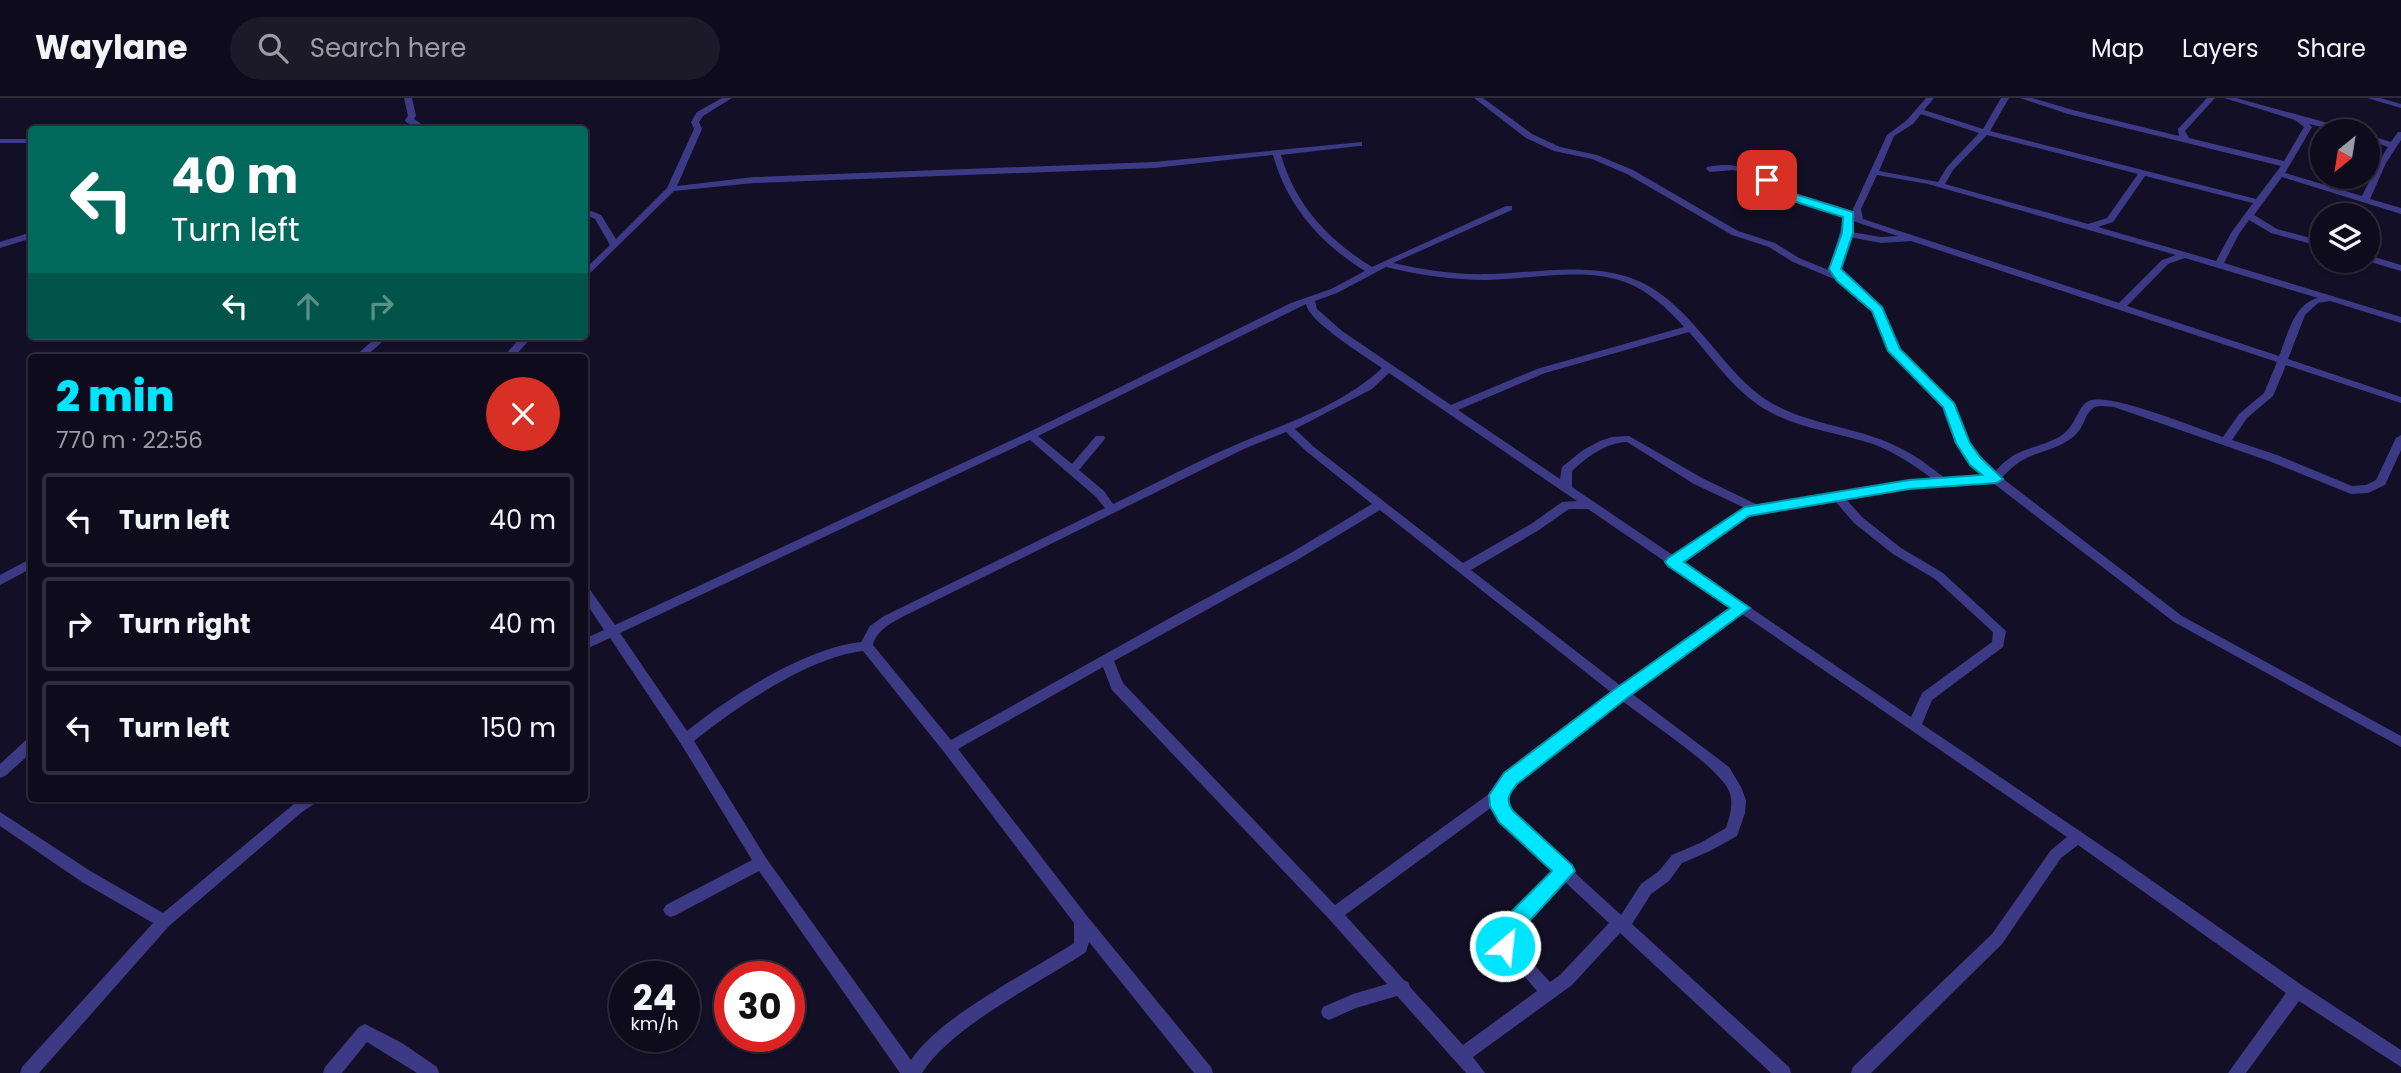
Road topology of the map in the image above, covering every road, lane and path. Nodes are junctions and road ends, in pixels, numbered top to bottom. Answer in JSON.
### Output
{"nodes":[{"id":1,"x":408,"y":98,"type":"edge"},
{"id":2,"x":728,"y":98,"type":"edge"},
{"id":3,"x":1478,"y":98,"type":"edge"},
{"id":4,"x":1930,"y":98,"type":"edge"},
{"id":5,"x":2005,"y":98,"type":"edge"},
{"id":6,"x":2024,"y":98,"type":"edge"},
{"id":7,"x":2228,"y":98,"type":"edge"},
{"id":8,"x":2371,"y":98,"type":"edge"},
{"id":9,"x":2206,"y":99,"type":"edge"},
{"id":10,"x":2401,"y":107,"type":"edge"},
{"id":11,"x":1919,"y":111,"type":"junction"},
{"id":12,"x":2303,"y":120,"type":"junction"},
{"id":13,"x":2310,"y":122,"type":"edge"},
{"id":14,"x":419,"y":126,"type":"edge"},
{"id":15,"x":1985,"y":132,"type":"junction"},
{"id":16,"x":2401,"y":134,"type":"edge"},
{"id":17,"x":2185,"y":139,"type":"junction"},
{"id":18,"x":0,"y":141,"type":"edge"},
{"id":19,"x":28,"y":141,"type":"edge"},
{"id":20,"x":2380,"y":141,"type":"edge"},
{"id":21,"x":1359,"y":144,"type":"dead end"},
{"id":22,"x":2394,"y":145,"type":"junction"},
{"id":23,"x":1276,"y":153,"type":"junction"},
{"id":24,"x":2285,"y":164,"type":"junction"},
{"id":25,"x":1710,"y":169,"type":"dead end"},
{"id":26,"x":1873,"y":172,"type":"junction"},
{"id":27,"x":2143,"y":172,"type":"junction"},
{"id":28,"x":2280,"y":174,"type":"junction"},
{"id":29,"x":1940,"y":185,"type":"junction"},
{"id":30,"x":671,"y":189,"type":"junction"},
{"id":31,"x":2365,"y":199,"type":"junction"},
{"id":32,"x":2259,"y":202,"type":"junction"},
{"id":33,"x":1509,"y":208,"type":"dead end"},
{"id":34,"x":2401,"y":211,"type":"edge"},
{"id":35,"x":588,"y":213,"type":"edge"},
{"id":36,"x":2250,"y":216,"type":"junction"},
{"id":37,"x":1854,"y":217,"type":"junction"},
{"id":38,"x":2089,"y":227,"type":"junction"},
{"id":39,"x":1848,"y":233,"type":"junction"},
{"id":40,"x":28,"y":236,"type":"edge"},
{"id":41,"x":1911,"y":237,"type":"junction"},
{"id":42,"x":2310,"y":240,"type":"edge"},
{"id":43,"x":614,"y":244,"type":"junction"},
{"id":44,"x":0,"y":245,"type":"edge"},
{"id":45,"x":2184,"y":254,"type":"junction"},
{"id":46,"x":2380,"y":262,"type":"edge"},
{"id":47,"x":1384,"y":264,"type":"junction"},
{"id":48,"x":2219,"y":264,"type":"junction"},
{"id":49,"x":2401,"y":268,"type":"edge"},
{"id":50,"x":1372,"y":271,"type":"junction"},
{"id":51,"x":588,"y":272,"type":"edge"},
{"id":52,"x":1842,"y":279,"type":"junction"},
{"id":53,"x":1310,"y":299,"type":"junction"},
{"id":54,"x":2331,"y":299,"type":"junction"},
{"id":55,"x":2121,"y":307,"type":"junction"},
{"id":56,"x":2401,"y":320,"type":"edge"},
{"id":57,"x":1689,"y":329,"type":"junction"},
{"id":58,"x":379,"y":340,"type":"edge"},
{"id":59,"x":524,"y":340,"type":"edge"},
{"id":60,"x":363,"y":354,"type":"edge"},
{"id":61,"x":511,"y":354,"type":"edge"},
{"id":62,"x":2284,"y":361,"type":"junction"},
{"id":63,"x":1389,"y":367,"type":"junction"},
{"id":64,"x":2401,"y":400,"type":"edge"},
{"id":65,"x":1451,"y":409,"type":"junction"},
{"id":66,"x":1288,"y":428,"type":"junction"},
{"id":67,"x":1031,"y":435,"type":"junction"},
{"id":68,"x":1100,"y":438,"type":"dead end"},
{"id":69,"x":2401,"y":438,"type":"edge"},
{"id":70,"x":2225,"y":442,"type":"junction"},
{"id":71,"x":1072,"y":470,"type":"junction"},
{"id":72,"x":1996,"y":479,"type":"junction"},
{"id":73,"x":1945,"y":482,"type":"junction"},
{"id":74,"x":1566,"y":488,"type":"junction"},
{"id":75,"x":1838,"y":496,"type":"junction"},
{"id":76,"x":1381,"y":504,"type":"junction"},
{"id":77,"x":1591,"y":505,"type":"junction"},
{"id":78,"x":1111,"y":509,"type":"junction"},
{"id":79,"x":1757,"y":509,"type":"junction"},
{"id":80,"x":1673,"y":562,"type":"junction"},
{"id":81,"x":28,"y":564,"type":"edge"},
{"id":82,"x":1463,"y":569,"type":"junction"},
{"id":83,"x":0,"y":581,"type":"edge"},
{"id":84,"x":588,"y":595,"type":"edge"},
{"id":85,"x":1742,"y":608,"type":"junction"},
{"id":86,"x":614,"y":631,"type":"junction"},
{"id":87,"x":588,"y":643,"type":"edge"},
{"id":88,"x":866,"y":646,"type":"junction"},
{"id":89,"x":1107,"y":660,"type":"junction"},
{"id":90,"x":1621,"y":693,"type":"junction"},
{"id":91,"x":1914,"y":726,"type":"junction"},
{"id":92,"x":686,"y":740,"type":"junction"},
{"id":93,"x":2401,"y":742,"type":"edge"},
{"id":94,"x":28,"y":747,"type":"edge"},
{"id":95,"x":949,"y":748,"type":"junction"},
{"id":96,"x":0,"y":772,"type":"edge"},
{"id":97,"x":1498,"y":795,"type":"junction"},
{"id":98,"x":306,"y":802,"type":"edge"},
{"id":99,"x":0,"y":818,"type":"edge"},
{"id":100,"x":2078,"y":837,"type":"junction"},
{"id":101,"x":761,"y":862,"type":"junction"},
{"id":102,"x":1565,"y":871,"type":"junction"},
{"id":103,"x":671,"y":910,"type":"dead end"},
{"id":104,"x":1334,"y":914,"type":"junction"},
{"id":105,"x":164,"y":921,"type":"junction"},
{"id":106,"x":1082,"y":921,"type":"junction"},
{"id":107,"x":1621,"y":925,"type":"junction"},
{"id":108,"x":1402,"y":987,"type":"junction"},
{"id":109,"x":2297,"y":991,"type":"junction"},
{"id":110,"x":1549,"y":993,"type":"junction"},
{"id":111,"x":1329,"y":1012,"type":"dead end"},
{"id":112,"x":1461,"y":1056,"type":"junction"},
{"id":113,"x":2401,"y":1059,"type":"edge"},
{"id":114,"x":28,"y":1073,"type":"edge"},
{"id":115,"x":331,"y":1073,"type":"edge"},
{"id":116,"x":430,"y":1073,"type":"edge"},
{"id":117,"x":911,"y":1073,"type":"edge"},
{"id":118,"x":1205,"y":1073,"type":"edge"},
{"id":119,"x":1477,"y":1073,"type":"edge"},
{"id":120,"x":1783,"y":1073,"type":"edge"},
{"id":121,"x":1859,"y":1073,"type":"edge"},
{"id":122,"x":2236,"y":1073,"type":"edge"}],
"edges":[{"from":1,"to":14,"type":"street"},
{"from":2,"to":30,"type":"street"},
{"from":3,"to":52,"type":"street"},
{"from":4,"to":11,"type":"street"},
{"from":5,"to":15,"type":"street"},
{"from":6,"to":17,"type":"street"},
{"from":7,"to":12,"type":"street"},
{"from":8,"to":10,"type":"street"},
{"from":9,"to":17,"type":"street"},
{"from":11,"to":15,"type":"street"},
{"from":11,"to":26,"type":"street"},
{"from":12,"to":13,"type":"street"},
{"from":12,"to":24,"type":"street"},
{"from":15,"to":27,"type":"street"},
{"from":15,"to":29,"type":"street"},
{"from":16,"to":22,"type":"street"},
{"from":17,"to":24,"type":"street"},
{"from":18,"to":19,"type":"street"},
{"from":20,"to":22,"type":"street"},
{"from":21,"to":23,"type":"street"},
{"from":22,"to":31,"type":"street"},
{"from":23,"to":30,"type":"street"},
{"from":23,"to":50,"type":"street"},
{"from":24,"to":28,"type":"street"},
{"from":25,"to":37,"type":"street"},
{"from":26,"to":29,"type":"street"},
{"from":26,"to":37,"type":"street"},
{"from":27,"to":32,"type":"street"},
{"from":27,"to":38,"type":"street"},
{"from":28,"to":31,"type":"street"},
{"from":28,"to":32,"type":"street"},
{"from":29,"to":38,"type":"street"},
{"from":30,"to":43,"type":"street"},
{"from":31,"to":34,"type":"street"},
{"from":32,"to":36,"type":"street"},
{"from":33,"to":47,"type":"street"},
{"from":35,"to":43,"type":"street"},
{"from":36,"to":42,"type":"street"},
{"from":36,"to":48,"type":"street"},
{"from":37,"to":39,"type":"street"},
{"from":37,"to":41,"type":"street"},
{"from":38,"to":45,"type":"street"},
{"from":39,"to":41,"type":"street"},
{"from":39,"to":52,"type":"street"},
{"from":40,"to":44,"type":"street"},
{"from":41,"to":55,"type":"street"},
{"from":43,"to":51,"type":"street"},
{"from":45,"to":48,"type":"street"},
{"from":45,"to":55,"type":"street"},
{"from":46,"to":49,"type":"street"},
{"from":47,"to":50,"type":"street"},
{"from":47,"to":57,"type":"street"},
{"from":48,"to":54,"type":"street"},
{"from":50,"to":53,"type":"street"},
{"from":52,"to":72,"type":"street"},
{"from":53,"to":63,"type":"street"},
{"from":53,"to":67,"type":"street"},
{"from":54,"to":56,"type":"street"},
{"from":54,"to":62,"type":"street"},
{"from":55,"to":62,"type":"street"},
{"from":57,"to":65,"type":"street"},
{"from":57,"to":73,"type":"street"},
{"from":58,"to":60,"type":"street"},
{"from":59,"to":61,"type":"street"},
{"from":62,"to":64,"type":"street"},
{"from":62,"to":70,"type":"street"},
{"from":63,"to":65,"type":"street"},
{"from":63,"to":66,"type":"street"},
{"from":65,"to":74,"type":"street"},
{"from":66,"to":76,"type":"street"},
{"from":66,"to":78,"type":"street"},
{"from":67,"to":71,"type":"street"},
{"from":67,"to":86,"type":"street"},
{"from":68,"to":71,"type":"street"},
{"from":69,"to":70,"type":"street"},
{"from":70,"to":72,"type":"street"},
{"from":71,"to":78,"type":"street"},
{"from":72,"to":73,"type":"street"},
{"from":72,"to":93,"type":"street"},
{"from":73,"to":75,"type":"street"},
{"from":74,"to":77,"type":"street"},
{"from":74,"to":79,"type":"street"},
{"from":75,"to":79,"type":"street"},
{"from":75,"to":91,"type":"street"},
{"from":76,"to":82,"type":"street"},
{"from":76,"to":89,"type":"street"},
{"from":77,"to":80,"type":"street"},
{"from":77,"to":82,"type":"street"},
{"from":78,"to":88,"type":"street"},
{"from":79,"to":80,"type":"street"},
{"from":80,"to":85,"type":"street"},
{"from":81,"to":83,"type":"street"},
{"from":82,"to":90,"type":"street"},
{"from":84,"to":86,"type":"street"},
{"from":85,"to":90,"type":"street"},
{"from":85,"to":91,"type":"street"},
{"from":86,"to":87,"type":"street"},
{"from":86,"to":92,"type":"street"},
{"from":88,"to":92,"type":"street"},
{"from":88,"to":95,"type":"street"},
{"from":89,"to":95,"type":"street"},
{"from":89,"to":104,"type":"street"},
{"from":90,"to":97,"type":"street"},
{"from":90,"to":107,"type":"street"},
{"from":91,"to":100,"type":"street"},
{"from":92,"to":101,"type":"street"},
{"from":94,"to":96,"type":"street"},
{"from":95,"to":106,"type":"street"},
{"from":97,"to":102,"type":"street"},
{"from":97,"to":104,"type":"street"},
{"from":98,"to":105,"type":"street"},
{"from":99,"to":105,"type":"street"},
{"from":100,"to":109,"type":"street"},
{"from":100,"to":121,"type":"street"},
{"from":101,"to":103,"type":"street"},
{"from":101,"to":117,"type":"street"},
{"from":102,"to":107,"type":"street"},
{"from":102,"to":110,"type":"street"},
{"from":104,"to":108,"type":"street"},
{"from":105,"to":114,"type":"street"},
{"from":106,"to":117,"type":"street"},
{"from":106,"to":118,"type":"street"},
{"from":107,"to":110,"type":"street"},
{"from":107,"to":120,"type":"street"},
{"from":108,"to":111,"type":"street"},
{"from":108,"to":112,"type":"street"},
{"from":109,"to":113,"type":"street"},
{"from":109,"to":122,"type":"street"},
{"from":110,"to":112,"type":"street"},
{"from":112,"to":119,"type":"street"},
{"from":115,"to":116,"type":"street"}]}
